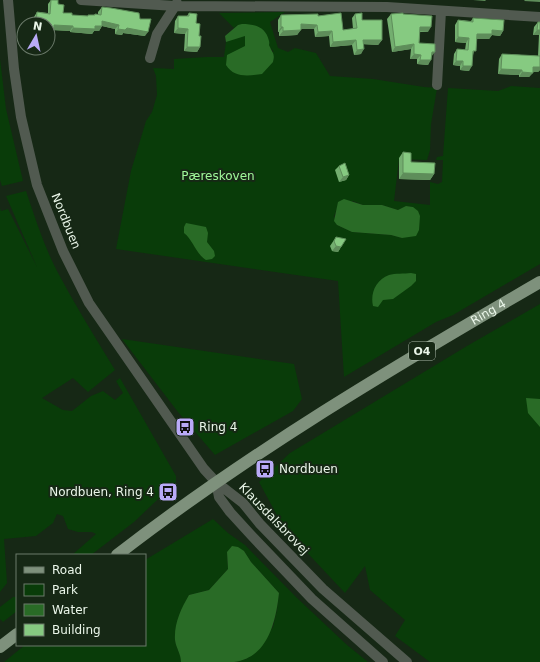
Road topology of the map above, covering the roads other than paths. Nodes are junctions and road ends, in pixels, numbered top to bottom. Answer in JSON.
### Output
{"nodes":[{"id":1,"x":8,"y":0,"type":"edge"},
{"id":2,"x":81,"y":0,"type":"edge"},
{"id":3,"x":177,"y":3,"type":"edge"},
{"id":4,"x":441,"y":10,"type":"junction"},
{"id":5,"x":540,"y":17,"type":"edge"},
{"id":6,"x":150,"y":58,"type":"dead end"},
{"id":7,"x":437,"y":85,"type":"dead end"},
{"id":8,"x":540,"y":282,"type":"edge"},
{"id":9,"x":216,"y":482,"type":"junction"},
{"id":10,"x":117,"y":554,"type":"edge"},
{"id":11,"x":16,"y":635,"type":"edge"},
{"id":12,"x":0,"y":647,"type":"edge"},
{"id":13,"x":383,"y":662,"type":"edge"},
{"id":14,"x":408,"y":662,"type":"edge"}],
"edges":[{"from":1,"to":9,"type":"street","name":"Nordbuen"},
{"from":2,"to":3,"type":"street"},
{"from":3,"to":4,"type":"street"},
{"from":3,"to":6,"type":"street"},
{"from":4,"to":5,"type":"street"},
{"from":4,"to":7,"type":"street"},
{"from":8,"to":9,"type":"main road","name":"Ring 4","number":"O4"},
{"from":9,"to":10,"type":"main road","name":"Ring 4","number":"O4"},
{"from":9,"to":13,"type":"street","name":"Klausdalsbrovej"},
{"from":9,"to":14,"type":"street","name":"Klausdalsbrovej"},
{"from":11,"to":12,"type":"main road"}]}
